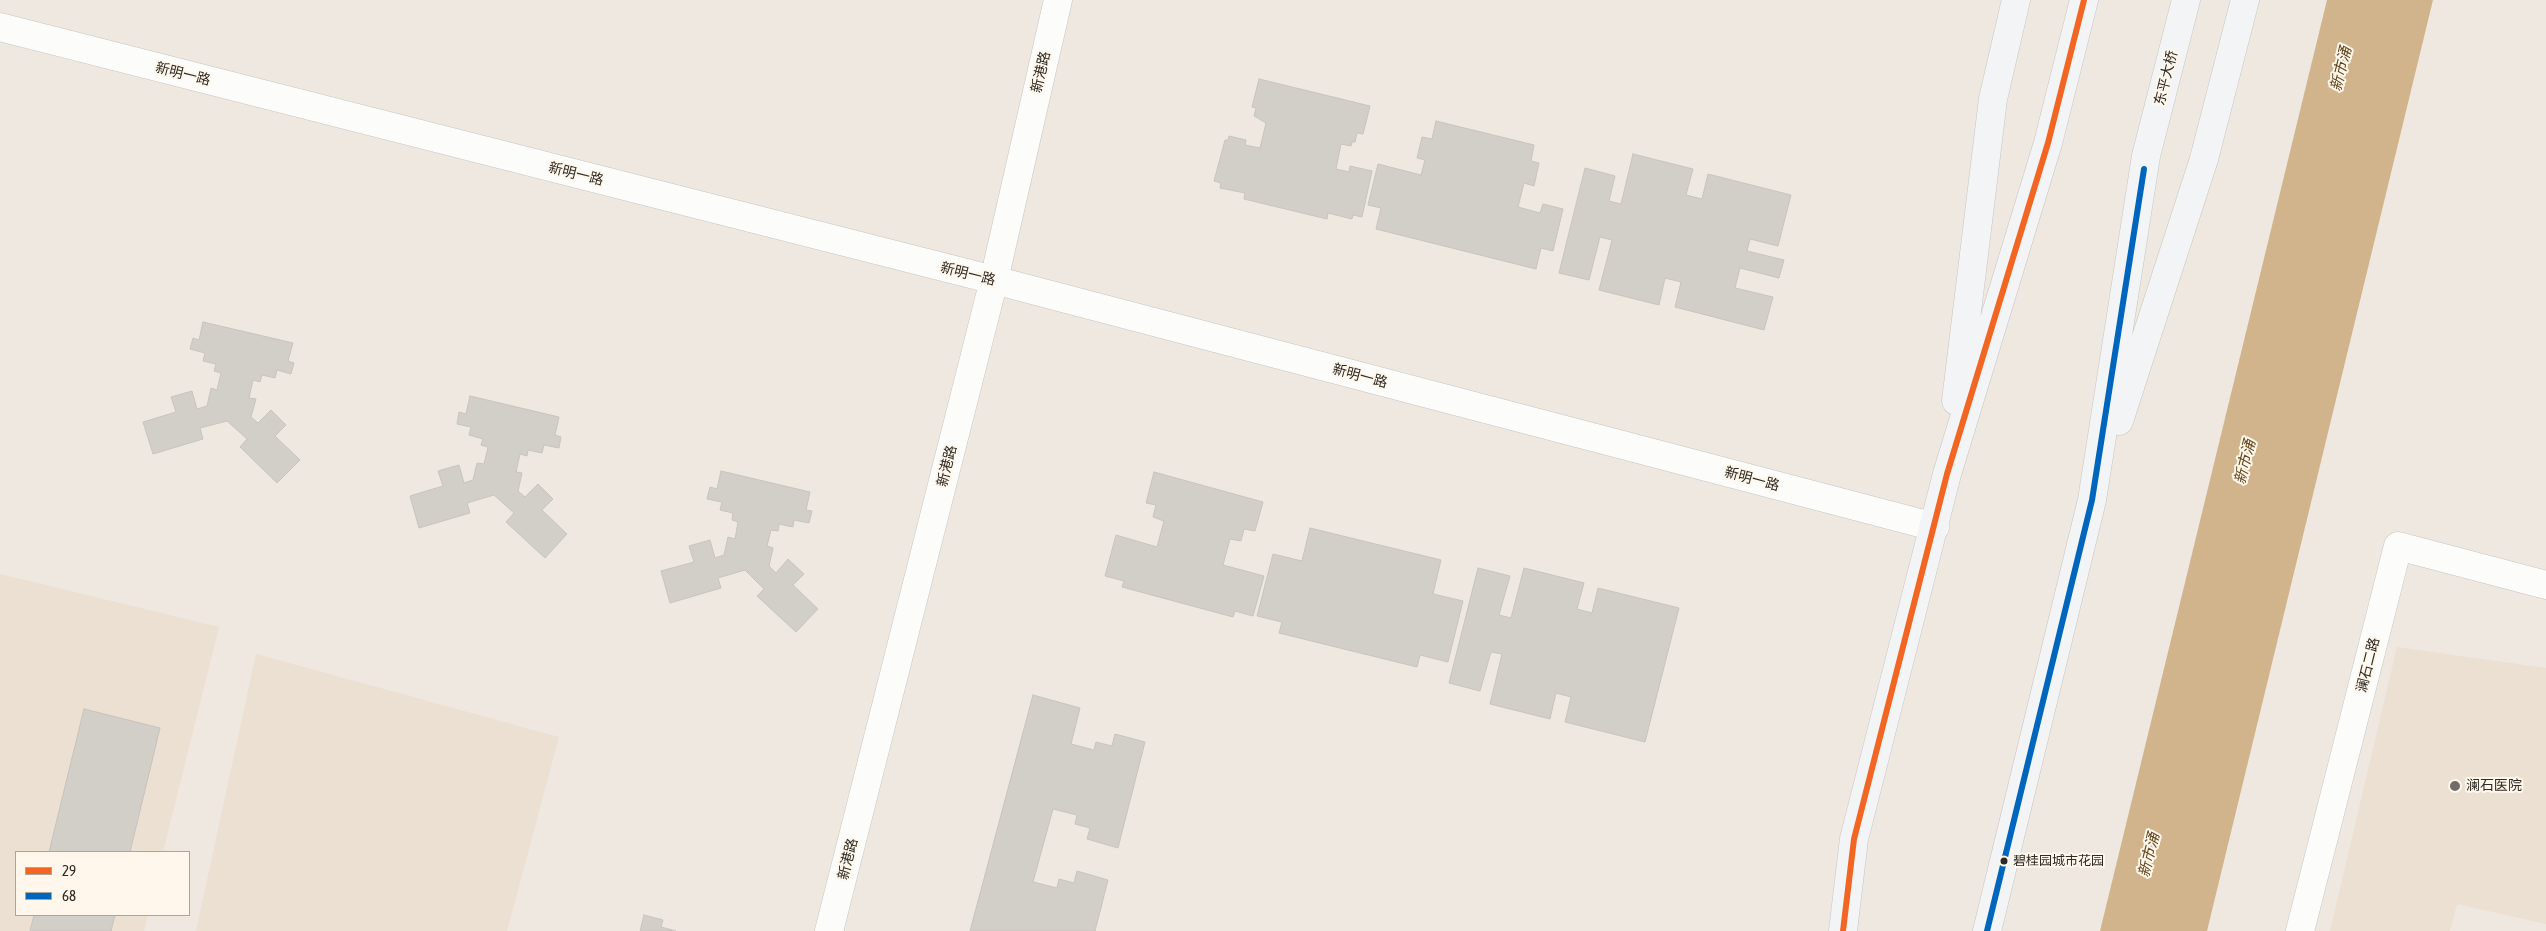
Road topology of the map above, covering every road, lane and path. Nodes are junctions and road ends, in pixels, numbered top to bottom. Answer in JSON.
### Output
{"nodes":[{"id":1,"x":1058,"y":0,"type":"edge"},
{"id":2,"x":2016,"y":0,"type":"edge"},
{"id":3,"x":2084,"y":0,"type":"edge"},
{"id":4,"x":2186,"y":0,"type":"edge"},
{"id":5,"x":2245,"y":0,"type":"edge"},
{"id":6,"x":0,"y":27,"type":"edge"},
{"id":7,"x":994,"y":280,"type":"junction"},
{"id":8,"x":1947,"y":474,"type":"junction"},
{"id":9,"x":2092,"y":500,"type":"junction"},
{"id":10,"x":1935,"y":528,"type":"junction"},
{"id":11,"x":2546,"y":585,"type":"edge"},
{"id":12,"x":829,"y":931,"type":"edge"},
{"id":13,"x":1843,"y":931,"type":"edge"},
{"id":14,"x":1987,"y":931,"type":"edge"},
{"id":15,"x":2300,"y":931,"type":"edge"}],
"edges":[{"from":1,"to":7,"type":"street","name":"新港路"},
{"from":2,"to":8,"type":"main road"},
{"from":3,"to":8,"type":"main road"},
{"from":4,"to":9,"type":"main road","name":"东平大桥"},
{"from":5,"to":9,"type":"main road"},
{"from":6,"to":7,"type":"street","name":"新明一路"},
{"from":7,"to":10,"type":"street","name":"新明一路"},
{"from":7,"to":12,"type":"street","name":"新港路"},
{"from":8,"to":10,"type":"main road"},
{"from":9,"to":14,"type":"main road"},
{"from":10,"to":13,"type":"main road"},
{"from":11,"to":15,"type":"street","name":"澜石二路"}]}
